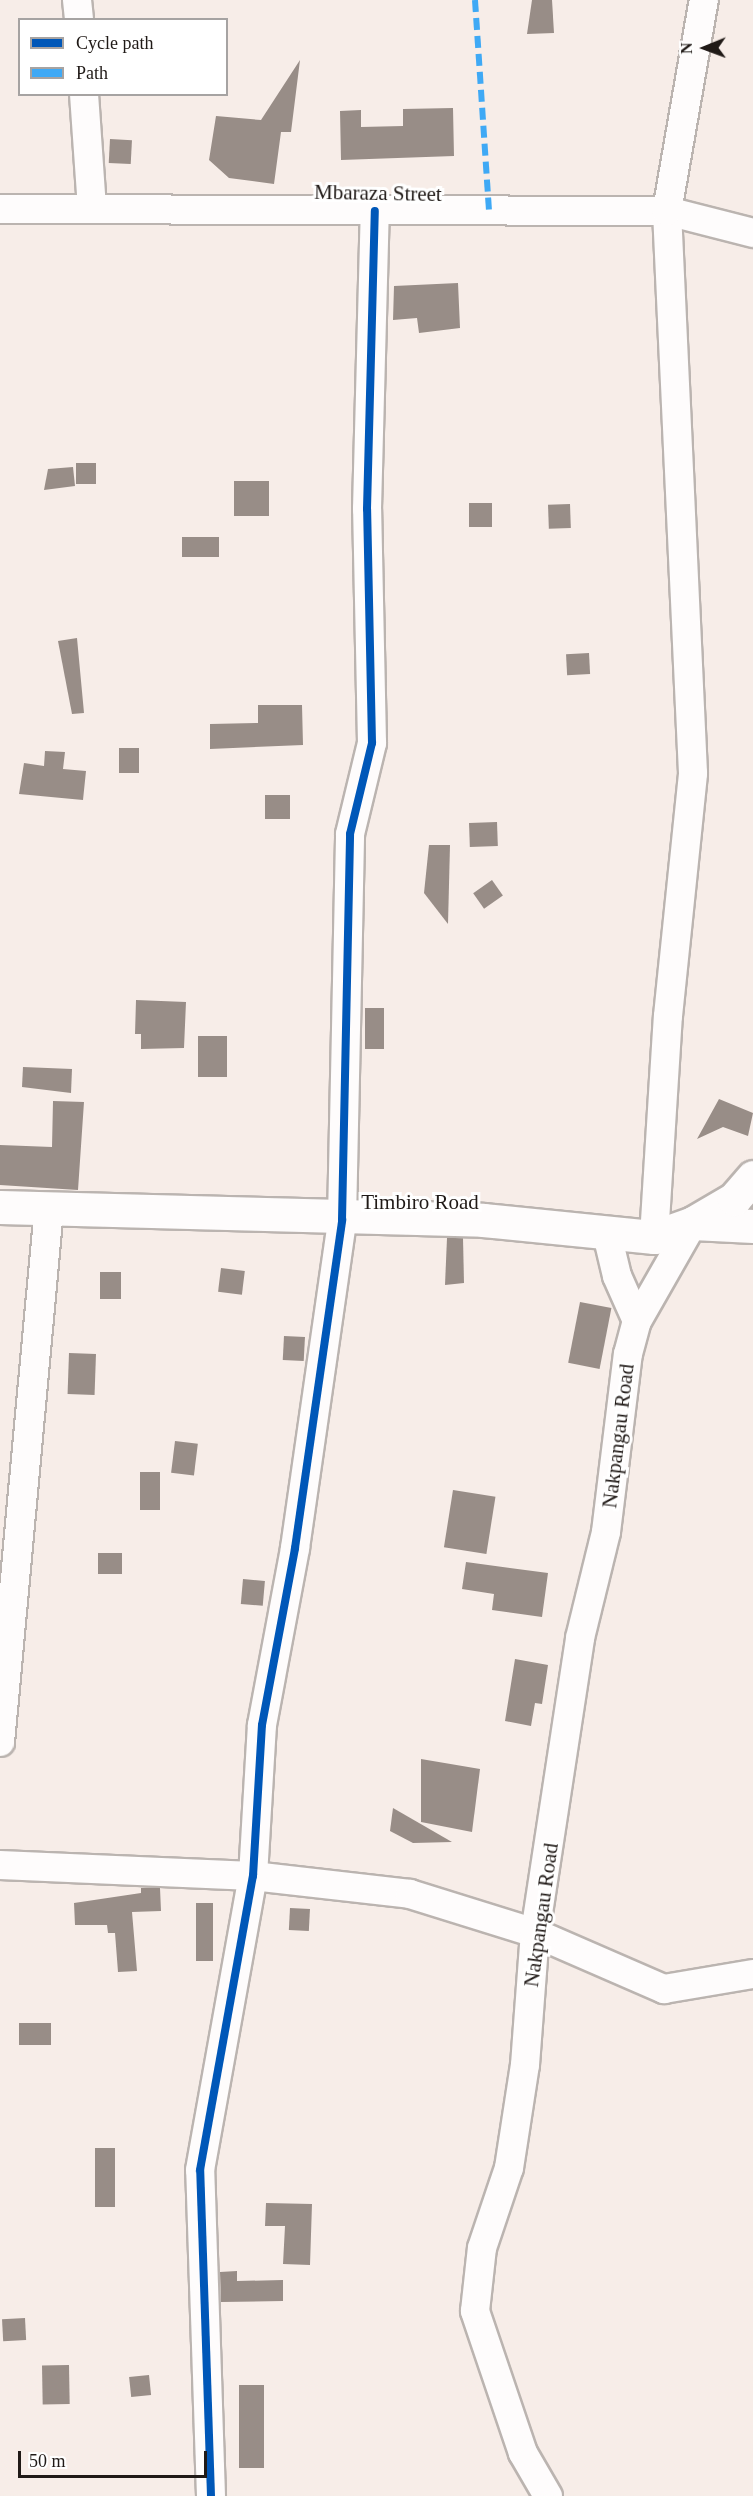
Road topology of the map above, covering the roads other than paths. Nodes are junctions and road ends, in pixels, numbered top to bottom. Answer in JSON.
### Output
{"nodes":[{"id":1,"x":77,"y":0,"type":"edge"},
{"id":2,"x":704,"y":0,"type":"edge"},
{"id":3,"x":79,"y":18,"type":"edge"},
{"id":4,"x":84,"y":96,"type":"edge"},
{"id":5,"x":92,"y":208,"type":"junction"},
{"id":6,"x":0,"y":209,"type":"edge"},
{"id":7,"x":375,"y":211,"type":"junction"},
{"id":8,"x":666,"y":211,"type":"junction"},
{"id":9,"x":753,"y":233,"type":"edge"},
{"id":10,"x":753,"y":1177,"type":"edge"},
{"id":11,"x":0,"y":1207,"type":"edge"},
{"id":12,"x":49,"y":1209,"type":"junction"},
{"id":13,"x":342,"y":1220,"type":"junction"},
{"id":14,"x":693,"y":1223,"type":"junction"},
{"id":15,"x":753,"y":1226,"type":"edge"},
{"id":16,"x":607,"y":1234,"type":"junction"},
{"id":17,"x":654,"y":1237,"type":"junction"},
{"id":18,"x":638,"y":1321,"type":"junction"},
{"id":19,"x":0,"y":1742,"type":"edge"},
{"id":20,"x":0,"y":1865,"type":"edge"},
{"id":21,"x":253,"y":1876,"type":"junction"},
{"id":22,"x":535,"y":1933,"type":"junction"},
{"id":23,"x":753,"y":1974,"type":"edge"},
{"id":24,"x":211,"y":2496,"type":"edge"},
{"id":25,"x":548,"y":2496,"type":"edge"}],
"edges":[{"from":1,"to":3,"type":"street"},
{"from":2,"to":8,"type":"street"},
{"from":4,"to":5,"type":"street"},
{"from":5,"to":6,"type":"street","name":"Mbaraza Street"},
{"from":5,"to":7,"type":"street","name":"Mbaraza Street"},
{"from":7,"to":8,"type":"street","name":"Mbaraza Street"},
{"from":7,"to":13,"type":"street"},
{"from":8,"to":9,"type":"street","name":"Mbaraza Street"},
{"from":8,"to":17,"type":"street"},
{"from":10,"to":14,"type":"main road"},
{"from":11,"to":12,"type":"main road","name":"Timbiro Road"},
{"from":12,"to":13,"type":"main road","name":"Timbiro Road"},
{"from":12,"to":19,"type":"street"},
{"from":13,"to":16,"type":"main road","name":"Timbiro Road"},
{"from":13,"to":21,"type":"street"},
{"from":14,"to":15,"type":"main road","name":"Timbiro Road"},
{"from":14,"to":17,"type":"main road","name":"Timbiro Road"},
{"from":14,"to":18,"type":"street","name":"Nakpangau Road"},
{"from":16,"to":17,"type":"main road","name":"Timbiro Road"},
{"from":16,"to":18,"type":"street"},
{"from":18,"to":22,"type":"street","name":"Nakpangau Road"},
{"from":20,"to":21,"type":"street"},
{"from":21,"to":22,"type":"street"},
{"from":21,"to":24,"type":"street"},
{"from":22,"to":23,"type":"street"},
{"from":22,"to":25,"type":"street","name":"Nakpangau Road"}]}
